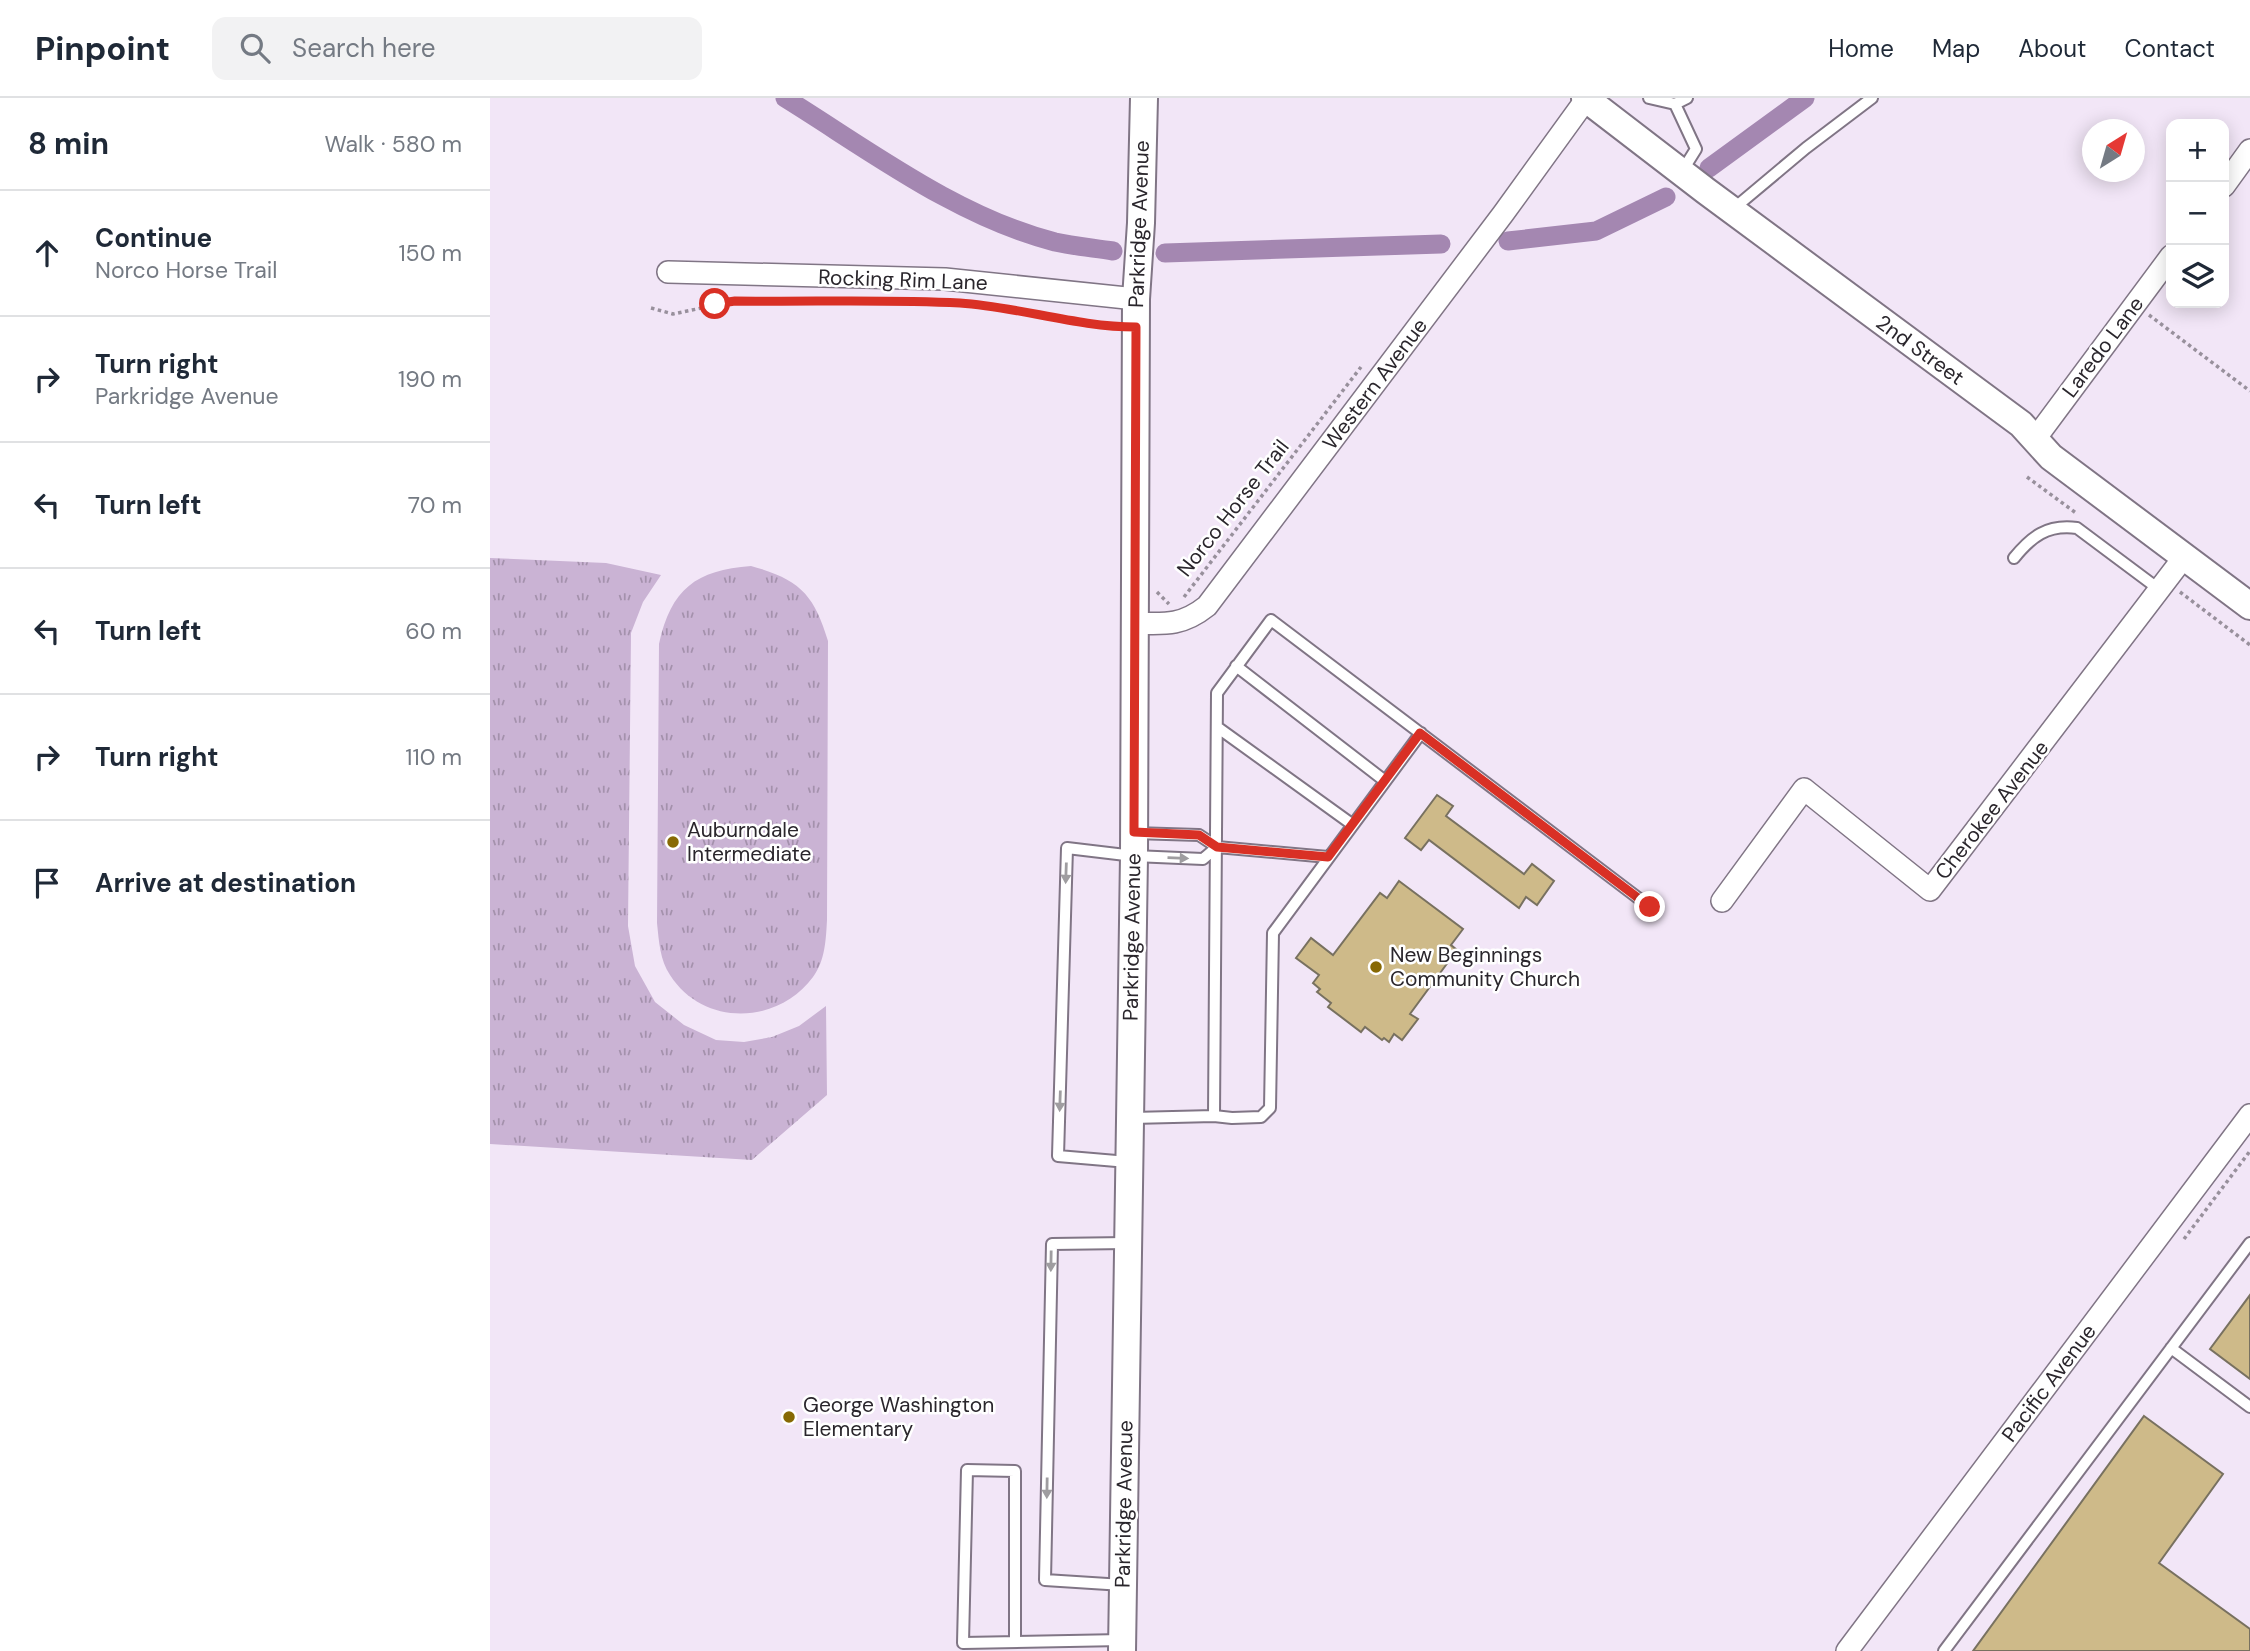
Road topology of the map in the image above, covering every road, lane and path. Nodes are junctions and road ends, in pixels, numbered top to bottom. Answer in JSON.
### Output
{"nodes":[{"id":1,"x":1144,"y":98,"type":"edge"},
{"id":2,"x":1586,"y":98,"type":"edge"},
{"id":3,"x":1649,"y":98,"type":"edge"},
{"id":4,"x":1687,"y":98,"type":"edge"},
{"id":5,"x":1872,"y":98,"type":"edge"},
{"id":6,"x":1675,"y":104,"type":"junction"},
{"id":7,"x":2250,"y":150,"type":"edge"},
{"id":8,"x":1676,"y":169,"type":"junction"},
{"id":9,"x":2227,"y":182,"type":"edge"},
{"id":10,"x":1732,"y":210,"type":"junction"},
{"id":11,"x":2166,"y":263,"type":"edge"},
{"id":12,"x":668,"y":272,"type":"dead end"},
{"id":13,"x":1136,"y":299,"type":"junction"},
{"id":14,"x":2152,"y":303,"type":"dead end"},
{"id":15,"x":651,"y":308,"type":"dead end"},
{"id":16,"x":1136,"y":327,"type":"junction"},
{"id":17,"x":1362,"y":365,"type":"dead end"},
{"id":18,"x":2250,"y":391,"type":"edge"},
{"id":19,"x":2035,"y":439,"type":"junction"},
{"id":20,"x":2185,"y":557,"type":"junction"},
{"id":21,"x":2014,"y":558,"type":"dead end"},
{"id":22,"x":1154,"y":589,"type":"dead end"},
{"id":23,"x":2160,"y":590,"type":"junction"},
{"id":24,"x":2250,"y":606,"type":"edge"},
{"id":25,"x":1134,"y":623,"type":"junction"},
{"id":26,"x":1236,"y":666,"type":"junction"},
{"id":27,"x":1217,"y":727,"type":"junction"},
{"id":28,"x":1420,"y":733,"type":"junction"},
{"id":29,"x":1385,"y":780,"type":"junction"},
{"id":30,"x":1353,"y":825,"type":"junction"},
{"id":31,"x":1134,"y":844,"type":"junction"},
{"id":32,"x":1217,"y":847,"type":"junction"},
{"id":33,"x":1328,"y":857,"type":"junction"},
{"id":34,"x":1722,"y":901,"type":"dead end"},
{"id":35,"x":1650,"y":907,"type":"dead end"},
{"id":36,"x":2250,"y":1115,"type":"edge"},
{"id":37,"x":1214,"y":1116,"type":"junction"},
{"id":38,"x":1129,"y":1118,"type":"junction"},
{"id":39,"x":1128,"y":1162,"type":"junction"},
{"id":40,"x":1127,"y":1243,"type":"junction"},
{"id":41,"x":2250,"y":1243,"type":"edge"},
{"id":42,"x":2171,"y":1348,"type":"junction"},
{"id":43,"x":2250,"y":1407,"type":"edge"},
{"id":44,"x":1123,"y":1585,"type":"junction"},
{"id":45,"x":1015,"y":1642,"type":"junction"},
{"id":46,"x":1122,"y":1645,"type":"edge"},
{"id":47,"x":1847,"y":1651,"type":"edge"},
{"id":48,"x":1944,"y":1651,"type":"edge"}],
"edges":[{"from":1,"to":13,"type":"street","name":"Parkridge Avenue"},
{"from":2,"to":8,"type":"street","name":"2nd Street"},
{"from":2,"to":25,"type":"street","name":"Western Avenue"},
{"from":3,"to":6,"type":"lane"},
{"from":4,"to":6,"type":"lane"},
{"from":5,"to":10,"type":"lane"},
{"from":6,"to":8,"type":"lane"},
{"from":7,"to":9,"type":"street"},
{"from":8,"to":10,"type":"street","name":"2nd Street"},
{"from":10,"to":19,"type":"street","name":"2nd Street"},
{"from":11,"to":19,"type":"street","name":"Laredo Lane"},
{"from":12,"to":13,"type":"street","name":"Rocking Rim Lane"},
{"from":13,"to":16,"type":"street","name":"Parkridge Avenue"},
{"from":14,"to":18,"type":"path"},
{"from":15,"to":16,"type":"path"},
{"from":16,"to":25,"type":"street","name":"Parkridge Avenue"},
{"from":17,"to":22,"type":"path","name":"Norco Horse Trail"},
{"from":19,"to":20,"type":"street","name":"2nd Street"},
{"from":20,"to":23,"type":"street","name":"Cherokee Avenue"},
{"from":20,"to":24,"type":"street","name":"2nd Street"},
{"from":21,"to":23,"type":"lane"},
{"from":23,"to":34,"type":"street","name":"Cherokee Avenue"},
{"from":25,"to":31,"type":"street","name":"Parkridge Avenue"},
{"from":26,"to":27,"type":"lane"},
{"from":26,"to":28,"type":"lane"},
{"from":26,"to":29,"type":"lane"},
{"from":27,"to":30,"type":"lane"},
{"from":27,"to":32,"type":"lane"},
{"from":28,"to":29,"type":"lane"},
{"from":28,"to":35,"type":"lane"},
{"from":29,"to":30,"type":"lane"},
{"from":30,"to":33,"type":"lane"},
{"from":31,"to":32,"type":"lane"},
{"from":31,"to":32,"type":"lane","one_way":true},
{"from":31,"to":38,"type":"street","name":"Parkridge Avenue"},
{"from":31,"to":39,"type":"lane","one_way":true},
{"from":32,"to":33,"type":"lane"},
{"from":32,"to":37,"type":"lane"},
{"from":33,"to":37,"type":"lane"},
{"from":36,"to":47,"type":"street","name":"Pacific Avenue"},
{"from":37,"to":38,"type":"lane"},
{"from":38,"to":39,"type":"street","name":"Parkridge Avenue"},
{"from":39,"to":40,"type":"street","name":"Parkridge Avenue"},
{"from":40,"to":44,"type":"street","name":"Parkridge Avenue"},
{"from":40,"to":44,"type":"lane","one_way":true},
{"from":41,"to":42,"type":"lane"},
{"from":42,"to":43,"type":"lane"},
{"from":42,"to":48,"type":"lane"},
{"from":44,"to":46,"type":"street","name":"Parkridge Avenue"},
{"from":45,"to":45,"type":"lane"},
{"from":45,"to":46,"type":"lane"}]}
